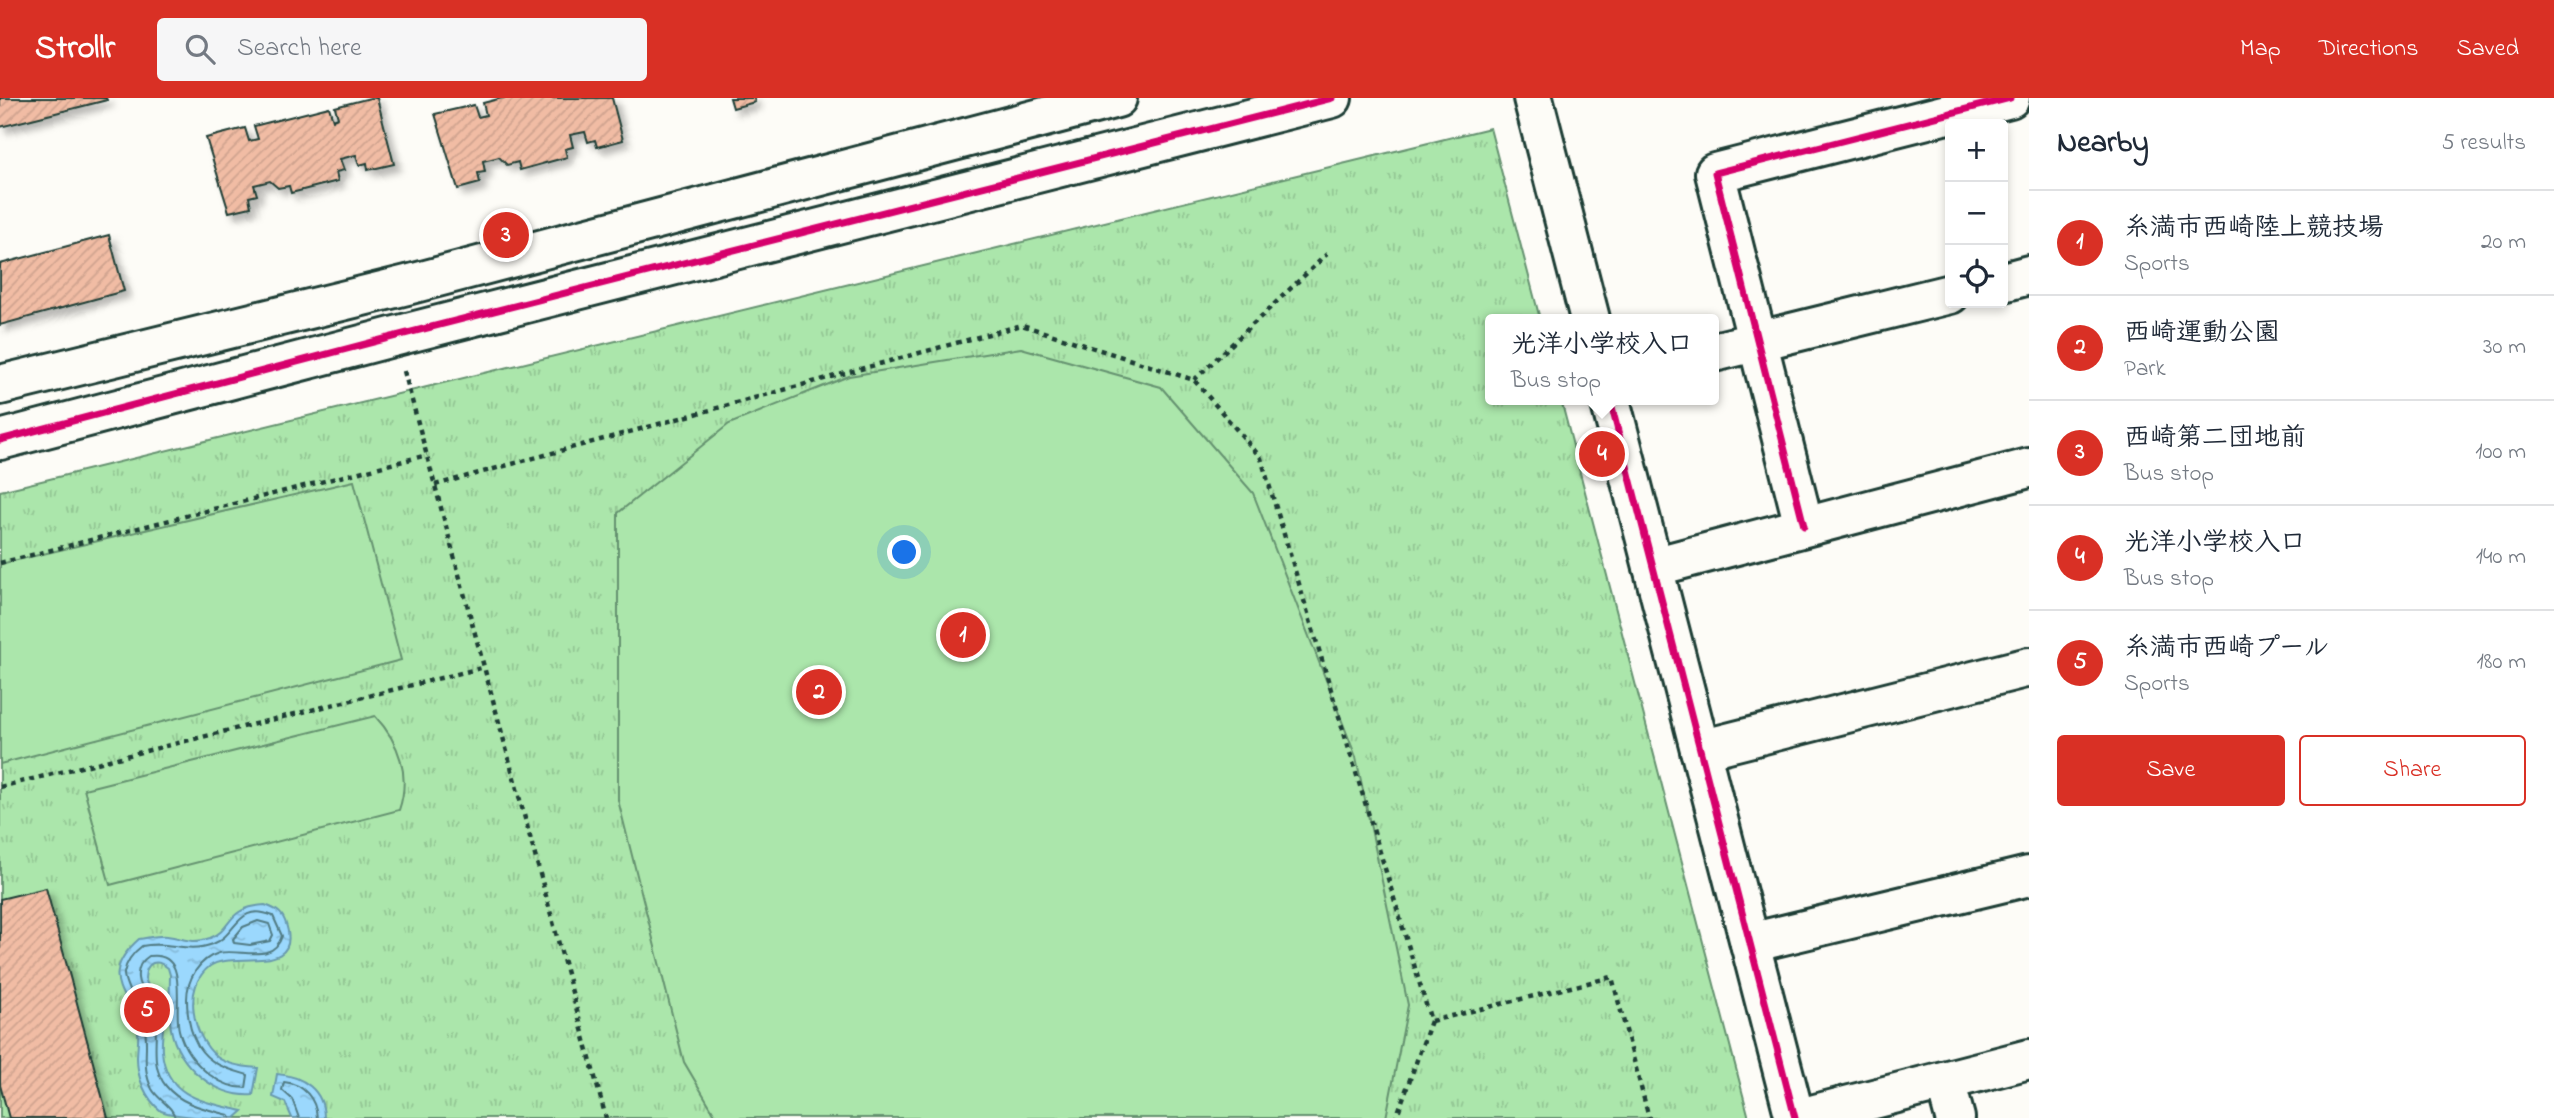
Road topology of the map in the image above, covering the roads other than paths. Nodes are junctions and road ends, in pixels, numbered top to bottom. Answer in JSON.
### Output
{"nodes":[{"id":1,"x":1332,"y":98,"type":"edge"},
{"id":2,"x":1533,"y":98,"type":"edge"},
{"id":3,"x":2010,"y":98,"type":"edge"},
{"id":4,"x":1107,"y":99,"type":"edge"},
{"id":5,"x":2029,"y":275,"type":"edge"},
{"id":6,"x":2008,"y":281,"type":"edge"},
{"id":7,"x":1945,"y":295,"type":"edge"},
{"id":8,"x":1589,"y":314,"type":"edge"},
{"id":9,"x":1759,"y":341,"type":"junction"},
{"id":10,"x":1719,"y":351,"type":"edge"},
{"id":11,"x":0,"y":385,"type":"edge"},
{"id":12,"x":1611,"y":405,"type":"edge"},
{"id":13,"x":0,"y":440,"type":"edge"},
{"id":14,"x":2029,"y":468,"type":"edge"},
{"id":15,"x":1804,"y":526,"type":"junction"},
{"id":16,"x":1653,"y":567,"type":"junction"},
{"id":17,"x":2029,"y":667,"type":"edge"},
{"id":18,"x":1700,"y":750,"type":"junction"},
{"id":19,"x":2029,"y":876,"type":"edge"},
{"id":20,"x":1750,"y":943,"type":"junction"},
{"id":21,"x":2029,"y":1059,"type":"edge"},
{"id":22,"x":1945,"y":1081,"type":"junction"},
{"id":23,"x":1797,"y":1118,"type":"edge"},
{"id":24,"x":1955,"y":1118,"type":"edge"}],
"edges":[{"from":1,"to":13,"type":"street"},
{"from":2,"to":8,"type":"street"},
{"from":3,"to":9,"type":"street"},
{"from":4,"to":11,"type":"street"},
{"from":5,"to":6,"type":"street"},
{"from":7,"to":9,"type":"street"},
{"from":9,"to":10,"type":"street"},
{"from":9,"to":15,"type":"street"},
{"from":12,"to":16,"type":"street"},
{"from":14,"to":15,"type":"street"},
{"from":15,"to":16,"type":"street"},
{"from":16,"to":18,"type":"street"},
{"from":17,"to":18,"type":"street"},
{"from":18,"to":20,"type":"street"},
{"from":19,"to":20,"type":"street"},
{"from":20,"to":23,"type":"street"},
{"from":21,"to":22,"type":"street"},
{"from":22,"to":23,"type":"street"},
{"from":22,"to":24,"type":"street"}]}
